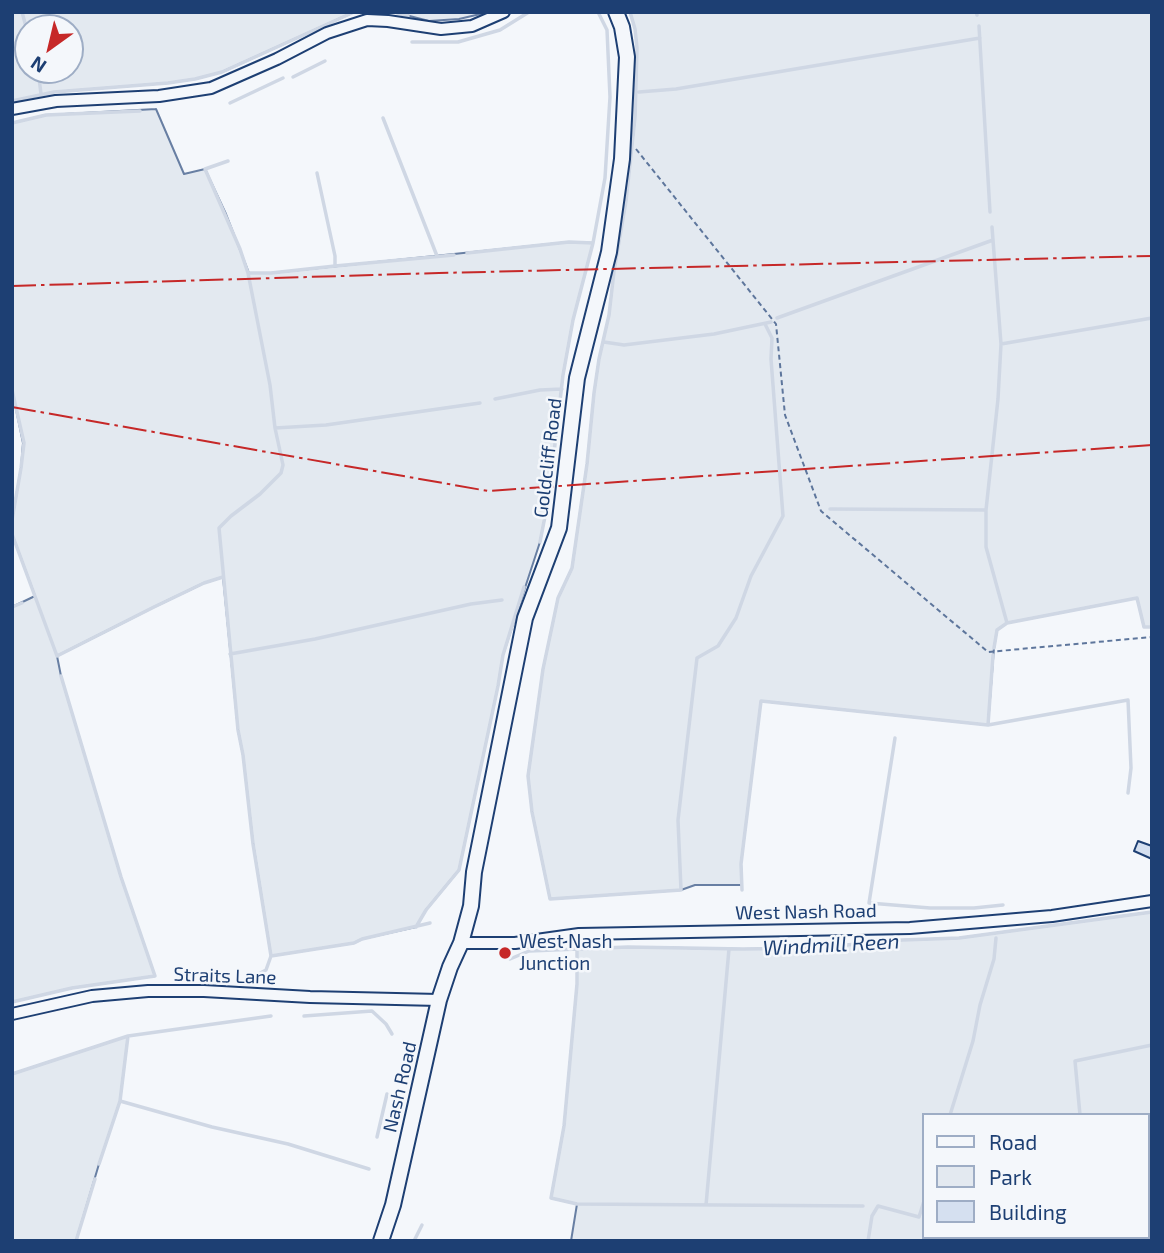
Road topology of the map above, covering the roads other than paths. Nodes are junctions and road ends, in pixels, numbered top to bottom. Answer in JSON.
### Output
{"nodes":[{"id":1,"x":504,"y":12,"type":"edge"},
{"id":2,"x":616,"y":12,"type":"edge"},
{"id":3,"x":12,"y":108,"type":"edge"},
{"id":4,"x":1152,"y":901,"type":"edge"},
{"id":5,"x":461,"y":943,"type":"junction"},
{"id":6,"x":439,"y":1000,"type":"junction"},
{"id":7,"x":12,"y":1014,"type":"edge"},
{"id":8,"x":381,"y":1241,"type":"edge"}],
"edges":[{"from":1,"to":3,"type":"street"},
{"from":2,"to":5,"type":"street","name":"Goldcliff Road"},
{"from":4,"to":5,"type":"street","name":"West Nash Road"},
{"from":5,"to":6,"type":"street","name":"Nash Road"},
{"from":6,"to":7,"type":"street","name":"Straits Lane"},
{"from":6,"to":8,"type":"street","name":"Nash Road"}]}
